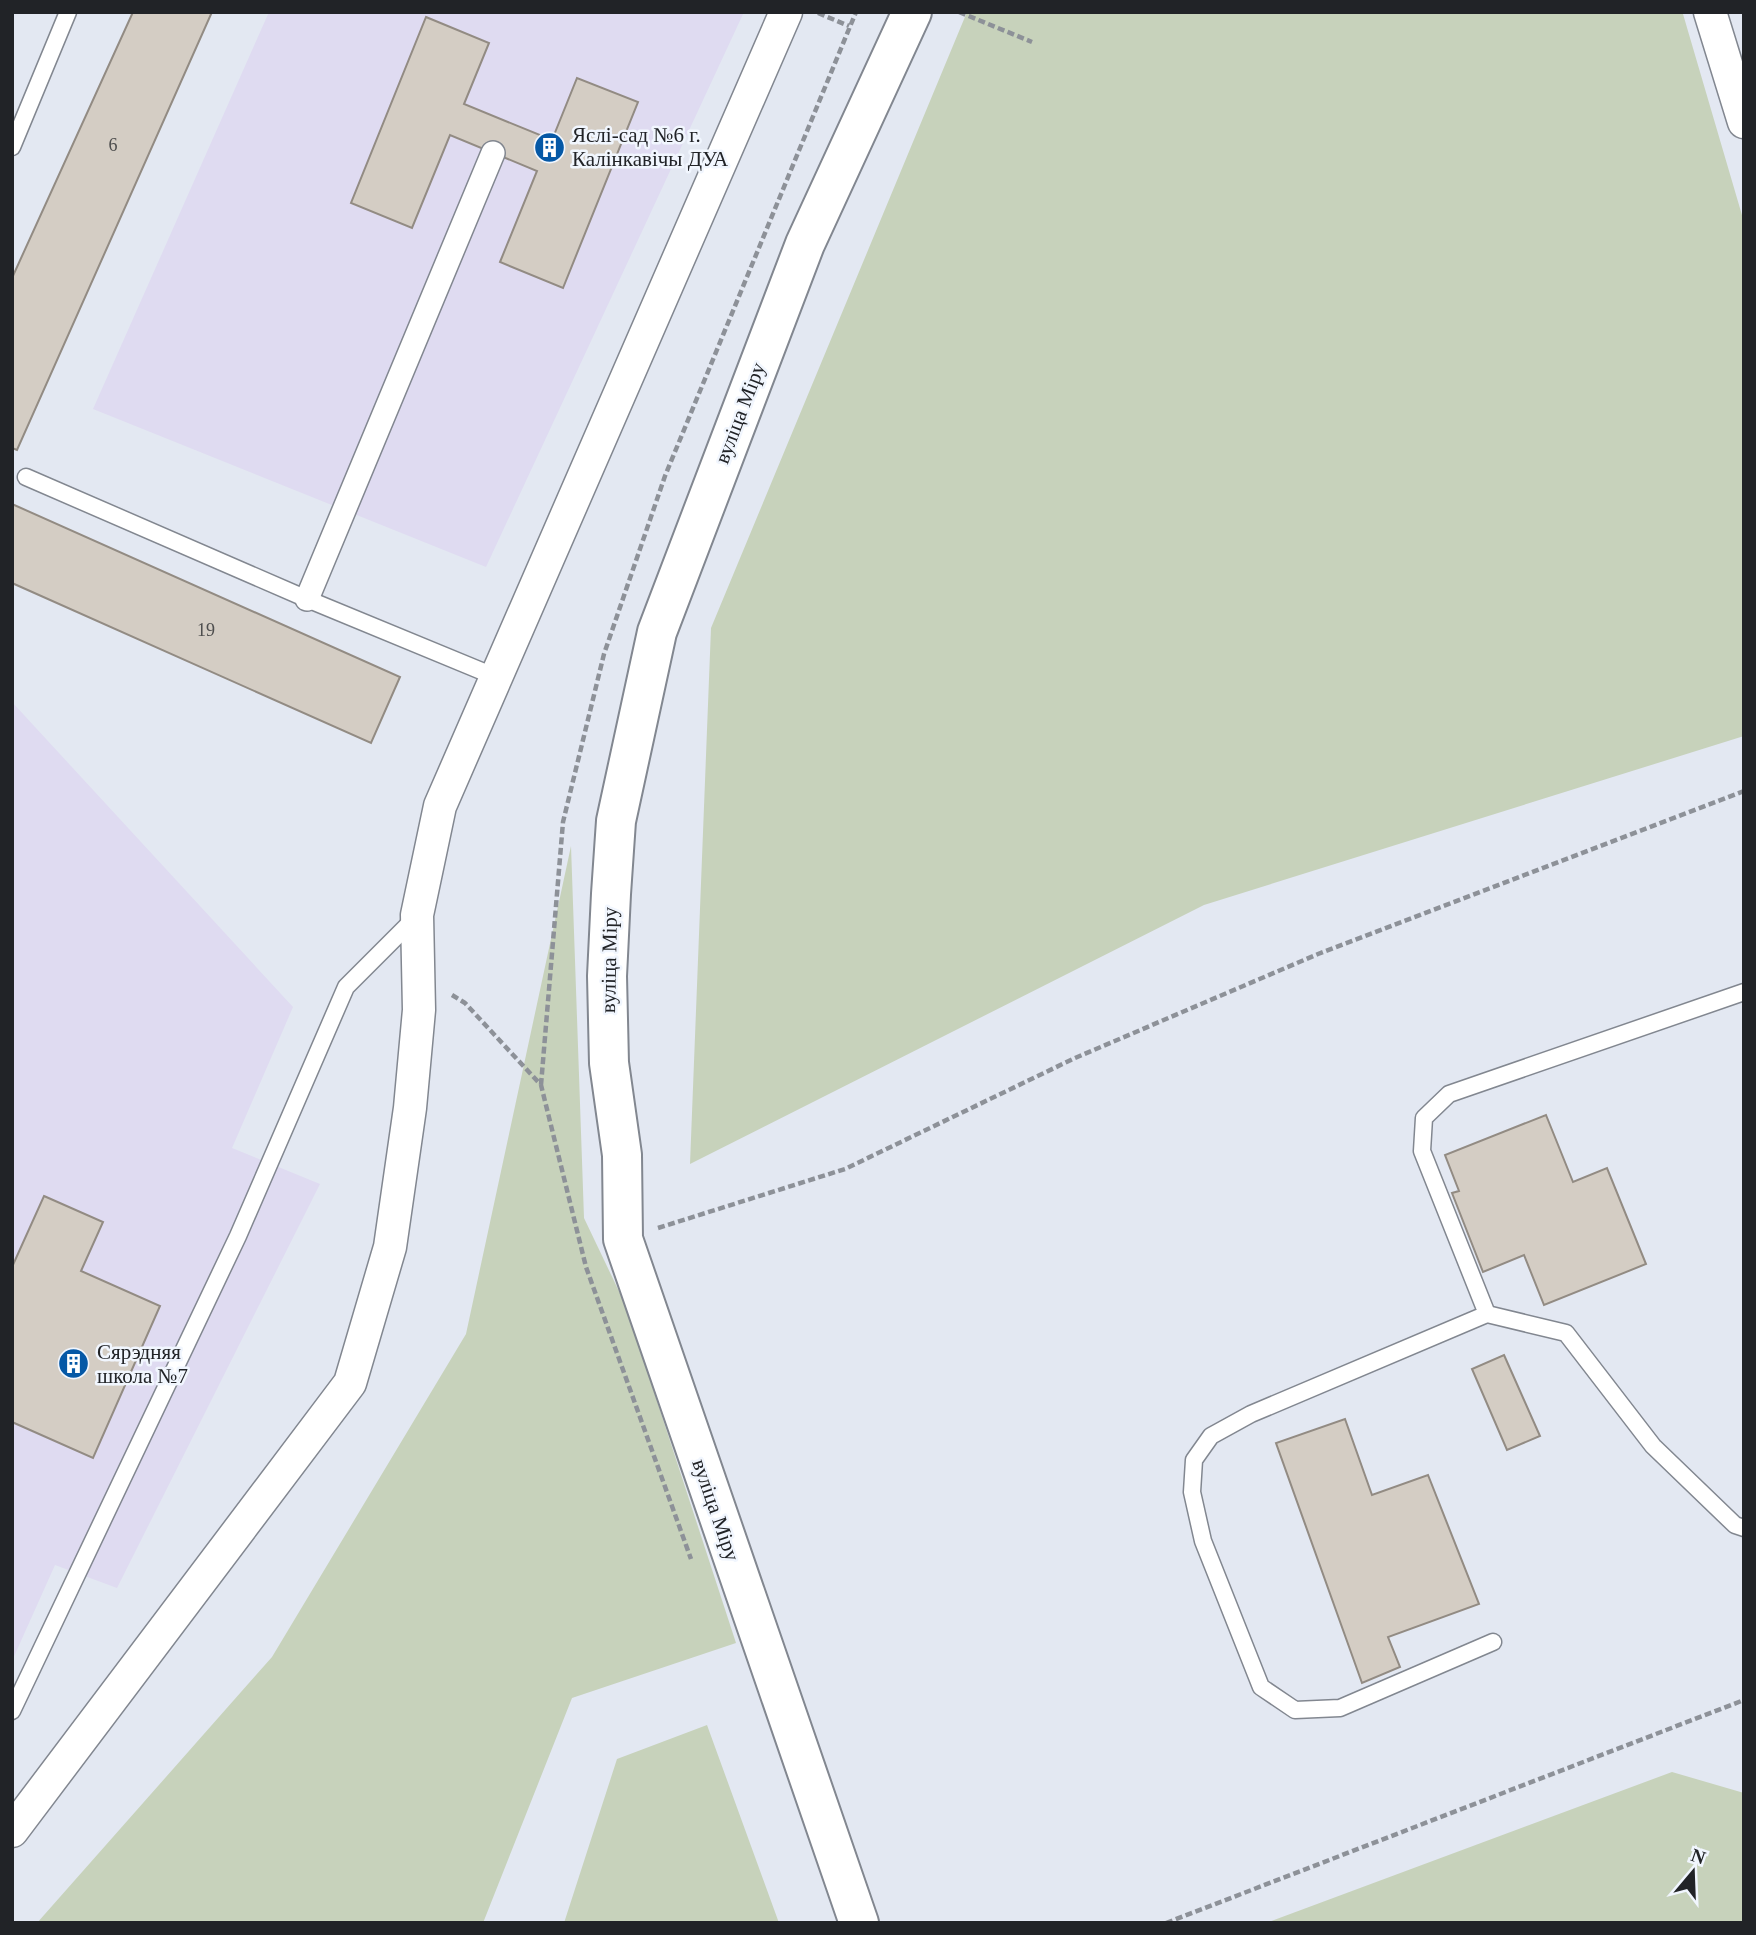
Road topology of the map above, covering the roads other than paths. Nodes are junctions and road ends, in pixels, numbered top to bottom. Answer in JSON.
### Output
{"nodes":[{"id":1,"x":68,"y":12,"type":"edge"},
{"id":2,"x":786,"y":12,"type":"edge"},
{"id":3,"x":912,"y":12,"type":"edge"},
{"id":4,"x":1710,"y":12,"type":"edge"},
{"id":5,"x":1744,"y":122,"type":"edge"},
{"id":6,"x":12,"y":147,"type":"edge"},
{"id":7,"x":493,"y":153,"type":"dead end"},
{"id":8,"x":26,"y":477,"type":"dead end"},
{"id":9,"x":307,"y":599,"type":"junction"},
{"id":10,"x":496,"y":677,"type":"junction"},
{"id":11,"x":417,"y":915,"type":"junction"},
{"id":12,"x":1744,"y":992,"type":"edge"},
{"id":13,"x":1487,"y":1314,"type":"junction"},
{"id":14,"x":1744,"y":1528,"type":"edge"},
{"id":15,"x":1493,"y":1642,"type":"dead end"},
{"id":16,"x":12,"y":1711,"type":"edge"},
{"id":17,"x":12,"y":1831,"type":"edge"},
{"id":18,"x":859,"y":1923,"type":"edge"}],
"edges":[{"from":1,"to":6,"type":"lane"},
{"from":2,"to":10,"type":"street"},
{"from":3,"to":18,"type":"street","name":"вуліца Міру"},
{"from":4,"to":5,"type":"street"},
{"from":7,"to":9,"type":"street"},
{"from":8,"to":9,"type":"lane"},
{"from":9,"to":10,"type":"lane"},
{"from":10,"to":11,"type":"street"},
{"from":11,"to":16,"type":"lane"},
{"from":11,"to":17,"type":"street"},
{"from":12,"to":13,"type":"lane"},
{"from":13,"to":14,"type":"lane"},
{"from":13,"to":15,"type":"lane"}]}
